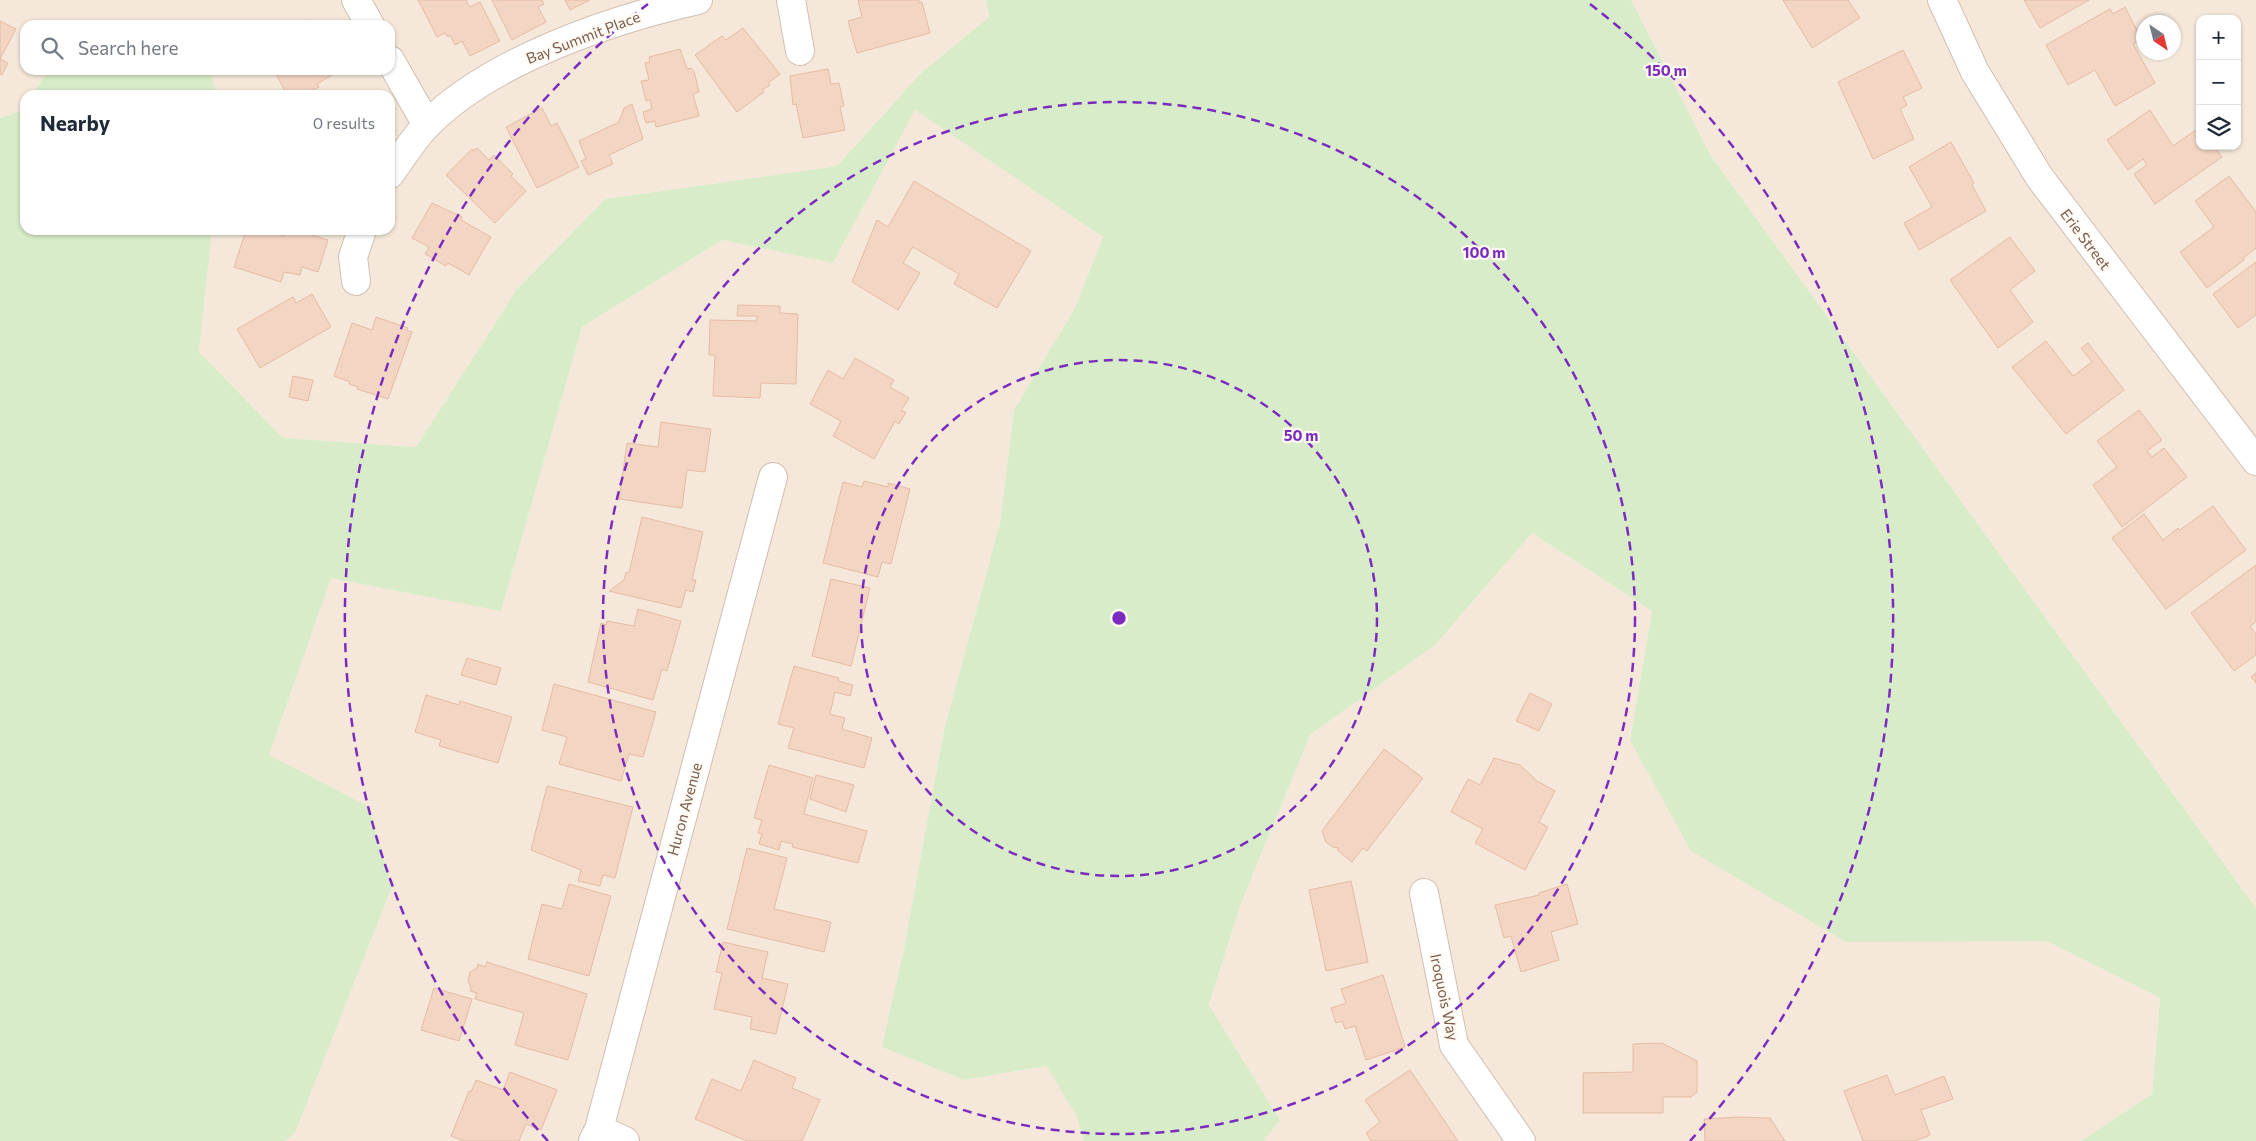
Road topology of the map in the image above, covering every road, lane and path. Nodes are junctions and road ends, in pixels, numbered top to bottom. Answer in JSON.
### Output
{"nodes":[{"id":1,"x":356,"y":0,"type":"edge"},
{"id":2,"x":698,"y":0,"type":"edge"},
{"id":3,"x":791,"y":0,"type":"edge"},
{"id":4,"x":1942,"y":0,"type":"edge"},
{"id":5,"x":367,"y":20,"type":"edge"},
{"id":6,"x":800,"y":51,"type":"dead end"},
{"id":7,"x":395,"y":69,"type":"edge"},
{"id":8,"x":427,"y":125,"type":"junction"},
{"id":9,"x":395,"y":167,"type":"edge"},
{"id":10,"x":360,"y":235,"type":"edge"},
{"id":11,"x":356,"y":281,"type":"dead end"},
{"id":12,"x":2256,"y":461,"type":"edge"},
{"id":13,"x":772,"y":477,"type":"dead end"},
{"id":14,"x":1424,"y":893,"type":"dead end"},
{"id":15,"x":596,"y":1135,"type":"edge"},
{"id":16,"x":625,"y":1141,"type":"edge"},
{"id":17,"x":1521,"y":1141,"type":"edge"}],
"edges":[{"from":1,"to":5,"type":"street"},
{"from":2,"to":8,"type":"street","name":"Bay Summit Place"},
{"from":3,"to":6,"type":"street"},
{"from":4,"to":12,"type":"street","name":"Erie Street"},
{"from":7,"to":8,"type":"street"},
{"from":8,"to":9,"type":"street","name":"Bay Summit Place"},
{"from":10,"to":11,"type":"street"},
{"from":13,"to":15,"type":"street","name":"Huron Avenue"},
{"from":14,"to":17,"type":"street","name":"Iroquois Way"},
{"from":15,"to":16,"type":"street"}]}
